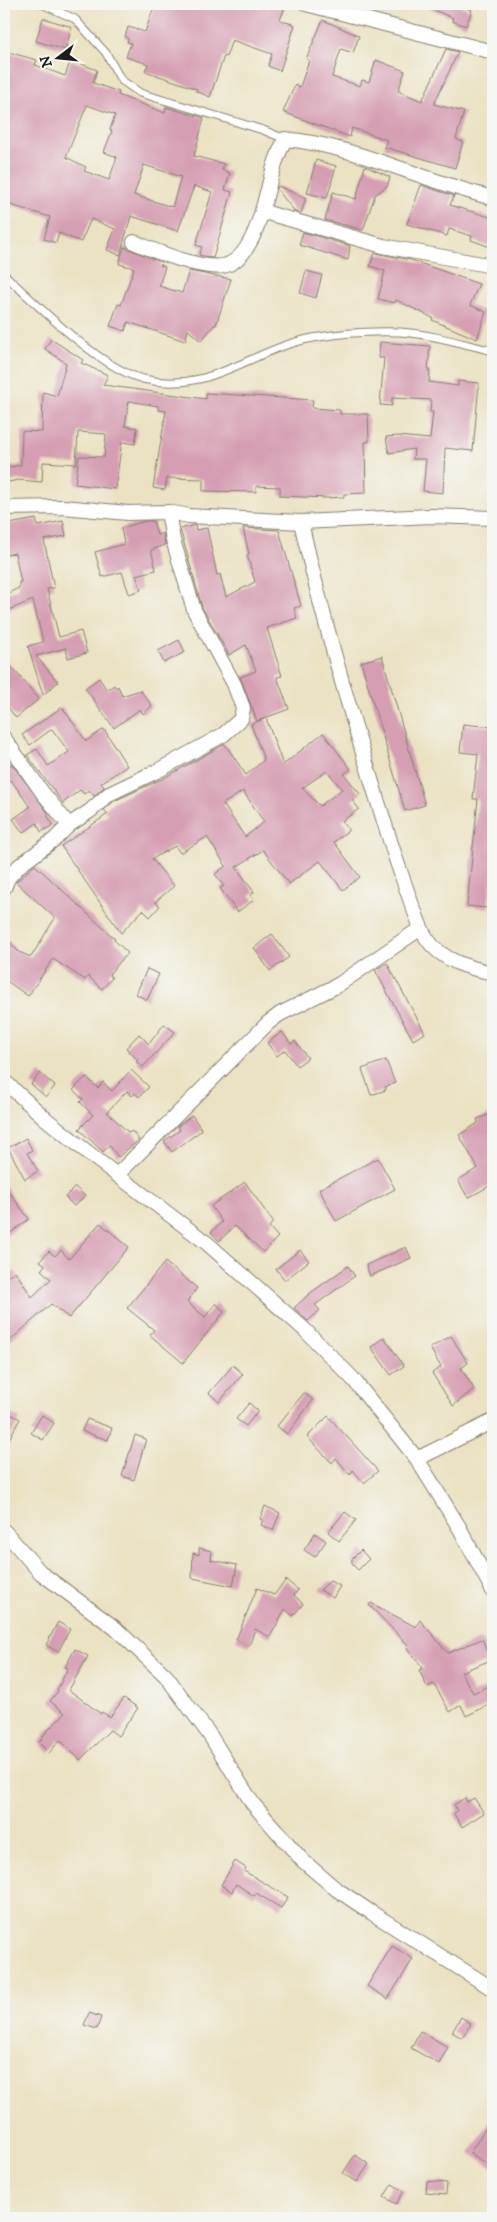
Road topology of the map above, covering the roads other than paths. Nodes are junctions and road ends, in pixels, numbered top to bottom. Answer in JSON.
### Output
{"nodes":[{"id":1,"x":42,"y":4,"type":"edge"},
{"id":2,"x":306,"y":4,"type":"edge"},
{"id":3,"x":493,"y":52,"type":"edge"},
{"id":4,"x":285,"y":138,"type":"junction"},
{"id":5,"x":493,"y":198,"type":"edge"},
{"id":6,"x":264,"y":212,"type":"junction"},
{"id":7,"x":134,"y":242,"type":"dead end"},
{"id":8,"x":493,"y":266,"type":"edge"},
{"id":9,"x":4,"y":274,"type":"edge"},
{"id":10,"x":493,"y":351,"type":"edge"},
{"id":11,"x":4,"y":508,"type":"edge"},
{"id":12,"x":168,"y":512,"type":"junction"},
{"id":13,"x":493,"y":518,"type":"edge"},
{"id":14,"x":301,"y":522,"type":"junction"},
{"id":15,"x":4,"y":738,"type":"edge"},
{"id":16,"x":69,"y":825,"type":"junction"},
{"id":17,"x":4,"y":888,"type":"edge"},
{"id":18,"x":421,"y":928,"type":"junction"},
{"id":19,"x":493,"y":973,"type":"edge"},
{"id":20,"x":4,"y":1081,"type":"edge"},
{"id":21,"x":117,"y":1175,"type":"junction"},
{"id":22,"x":493,"y":1421,"type":"edge"},
{"id":23,"x":417,"y":1459,"type":"junction"},
{"id":24,"x":4,"y":1531,"type":"edge"},
{"id":25,"x":493,"y":1591,"type":"edge"},
{"id":26,"x":493,"y":1989,"type":"edge"}],
"edges":[{"from":1,"to":4,"type":"lane"},
{"from":2,"to":3,"type":"street"},
{"from":4,"to":5,"type":"street"},
{"from":4,"to":6,"type":"street"},
{"from":6,"to":7,"type":"street"},
{"from":6,"to":8,"type":"street"},
{"from":9,"to":10,"type":"lane"},
{"from":11,"to":12,"type":"street"},
{"from":12,"to":14,"type":"street"},
{"from":12,"to":16,"type":"street"},
{"from":13,"to":14,"type":"street"},
{"from":14,"to":18,"type":"street"},
{"from":15,"to":16,"type":"street"},
{"from":16,"to":17,"type":"street"},
{"from":18,"to":19,"type":"street"},
{"from":18,"to":21,"type":"street"},
{"from":20,"to":21,"type":"street"},
{"from":21,"to":23,"type":"street"},
{"from":22,"to":23,"type":"street"},
{"from":23,"to":25,"type":"street"},
{"from":24,"to":26,"type":"street"}]}
